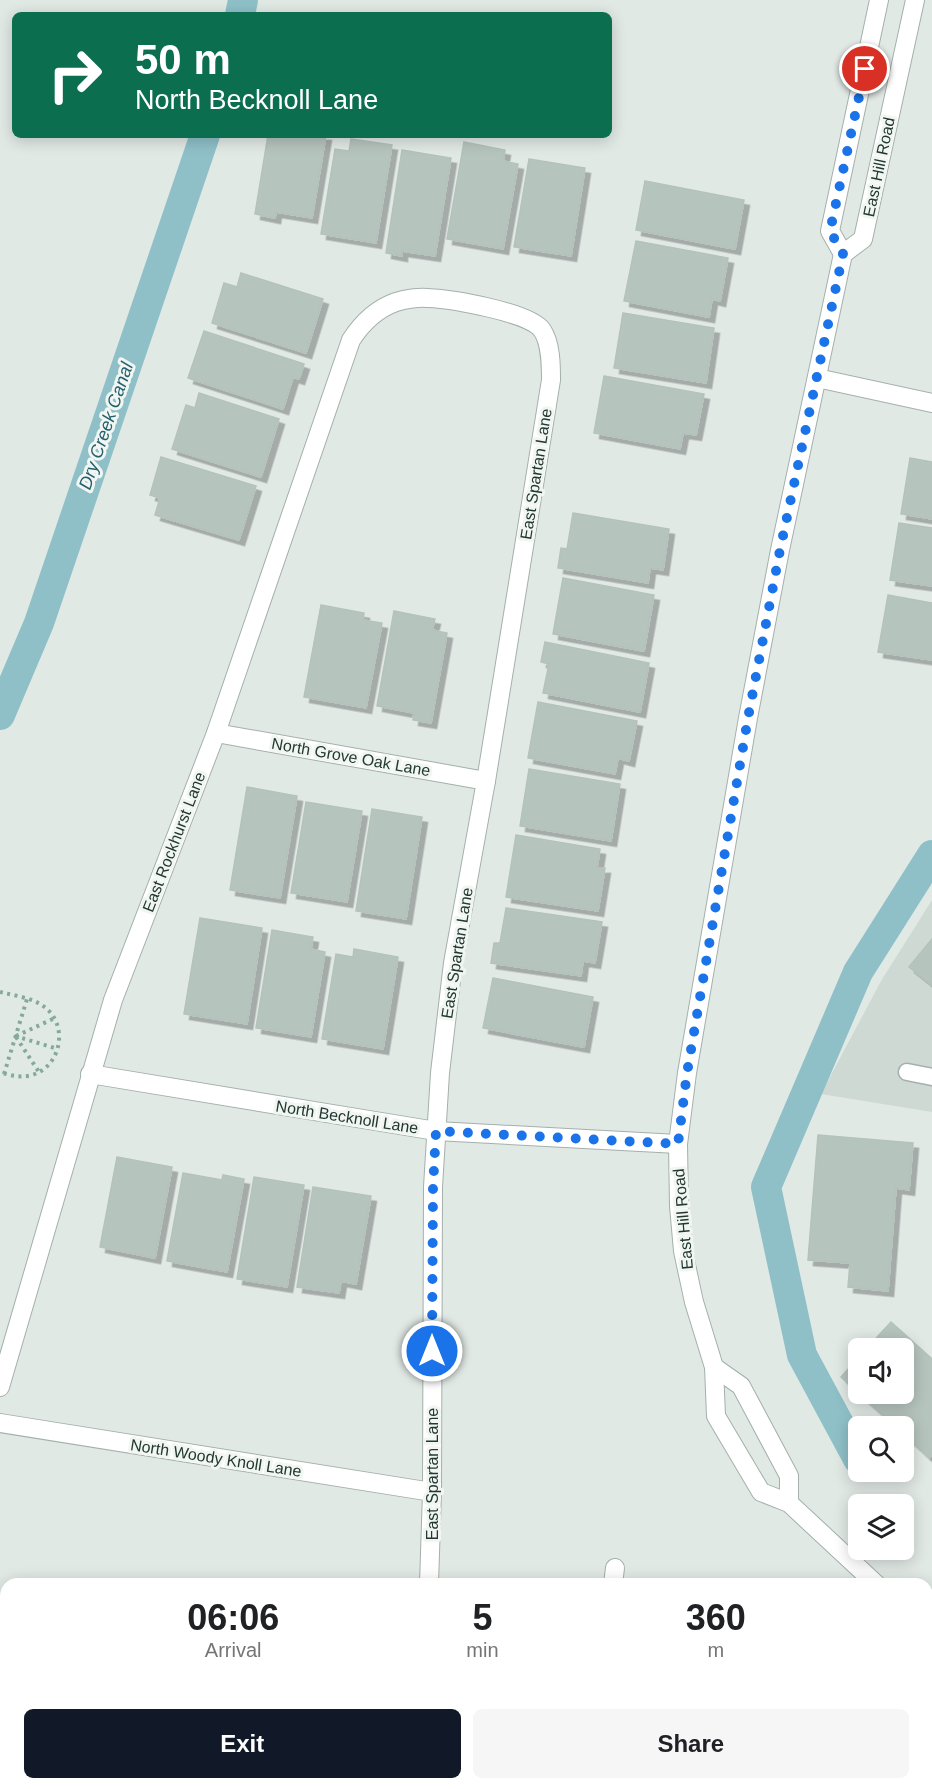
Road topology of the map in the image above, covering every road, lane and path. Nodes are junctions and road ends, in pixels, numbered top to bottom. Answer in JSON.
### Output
{"nodes":[{"id":1,"x":879,"y":0,"type":"edge"},
{"id":2,"x":915,"y":0,"type":"edge"},
{"id":3,"x":843,"y":254,"type":"junction"},
{"id":4,"x":378,"y":310,"type":"joint"},
{"id":5,"x":817,"y":378,"type":"junction"},
{"id":6,"x":932,"y":404,"type":"edge"},
{"id":7,"x":216,"y":734,"type":"junction"},
{"id":8,"x":486,"y":781,"type":"junction"},
{"id":9,"x":0,"y":992,"type":"edge"},
{"id":10,"x":27,"y":999,"type":"junction"},
{"id":11,"x":55,"y":1018,"type":"junction"},
{"id":12,"x":15,"y":1036,"type":"junction"},
{"id":13,"x":58,"y":1049,"type":"junction"},
{"id":14,"x":39,"y":1071,"type":"junction"},
{"id":15,"x":907,"y":1072,"type":"dead end"},
{"id":16,"x":2,"y":1073,"type":"edge"},
{"id":17,"x":90,"y":1074,"type":"junction"},
{"id":18,"x":932,"y":1077,"type":"edge"},
{"id":19,"x":436,"y":1131,"type":"junction"},
{"id":20,"x":678,"y":1144,"type":"junction"},
{"id":21,"x":714,"y":1367,"type":"junction"},
{"id":22,"x":0,"y":1387,"type":"edge"},
{"id":23,"x":0,"y":1424,"type":"edge"},
{"id":24,"x":432,"y":1492,"type":"junction"},
{"id":25,"x":789,"y":1503,"type":"junction"},
{"id":26,"x":429,"y":1578,"type":"edge"},
{"id":27,"x":870,"y":1578,"type":"edge"}],
"edges":[{"from":1,"to":3,"type":"street","name":"East Hill Road"},
{"from":2,"to":3,"type":"street","name":"East Hill Road"},
{"from":3,"to":5,"type":"street","name":"East Hill Road"},
{"from":4,"to":7,"type":"street","name":"East Rockhurst Lane"},
{"from":4,"to":8,"type":"street","name":"East Spartan Lane"},
{"from":5,"to":6,"type":"street"},
{"from":5,"to":20,"type":"street","name":"East Hill Road"},
{"from":7,"to":8,"type":"street","name":"North Grove Oak Lane"},
{"from":7,"to":17,"type":"street","name":"East Rockhurst Lane"},
{"from":8,"to":19,"type":"street","name":"East Spartan Lane"},
{"from":9,"to":10,"type":"path"},
{"from":10,"to":11,"type":"path"},
{"from":10,"to":12,"type":"path"},
{"from":11,"to":12,"type":"path"},
{"from":11,"to":13,"type":"path"},
{"from":12,"to":13,"type":"path"},
{"from":12,"to":14,"type":"path"},
{"from":12,"to":16,"type":"path"},
{"from":13,"to":14,"type":"path"},
{"from":14,"to":16,"type":"path"},
{"from":15,"to":18,"type":"lane"},
{"from":17,"to":19,"type":"street","name":"North Becknoll Lane"},
{"from":17,"to":22,"type":"street","name":"East Rockhurst Lane"},
{"from":19,"to":20,"type":"street","name":"North Becknoll Lane"},
{"from":19,"to":24,"type":"street","name":"East Spartan Lane"},
{"from":20,"to":21,"type":"street","name":"East Hill Road"},
{"from":21,"to":25,"type":"street"},
{"from":21,"to":25,"type":"street","name":"East Hill Road"},
{"from":23,"to":24,"type":"street","name":"North Woody Knoll Lane"},
{"from":24,"to":26,"type":"street","name":"East Spartan Lane"},
{"from":25,"to":27,"type":"street","name":"East Hill Road"}]}
